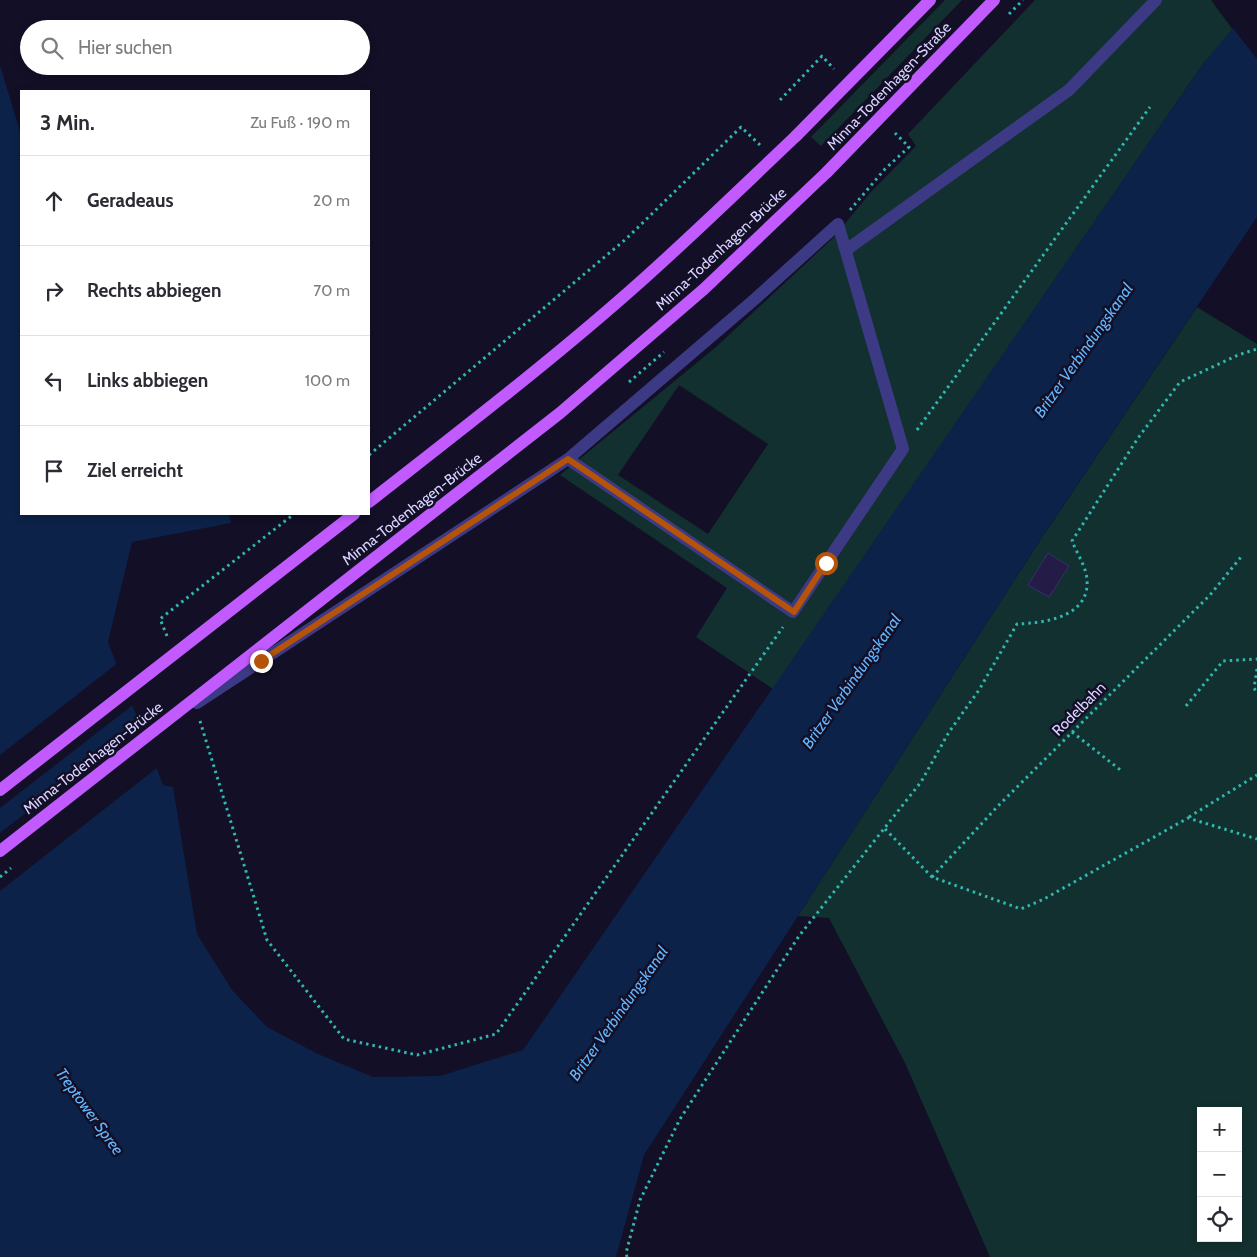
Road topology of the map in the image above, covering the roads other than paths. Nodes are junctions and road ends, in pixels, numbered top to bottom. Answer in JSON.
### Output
{"nodes":[{"id":1,"x":930,"y":0,"type":"edge"},
{"id":2,"x":994,"y":0,"type":"edge"},
{"id":3,"x":1156,"y":0,"type":"edge"},
{"id":4,"x":796,"y":136,"type":"joint"},
{"id":5,"x":827,"y":172,"type":"joint"},
{"id":6,"x":846,"y":250,"type":"junction"},
{"id":7,"x":568,"y":459,"type":"junction"},
{"id":8,"x":370,"y":501,"type":"edge"},
{"id":9,"x":353,"y":515,"type":"edge"},
{"id":10,"x":195,"y":704,"type":"road end"},
{"id":11,"x":0,"y":790,"type":"edge"},
{"id":12,"x":0,"y":851,"type":"edge"}],
"edges":[{"from":1,"to":4,"type":"main road","name":"Minna-Todenhagen-Straße"},
{"from":2,"to":5,"type":"main road","name":"Minna-Todenhagen-Straße"},
{"from":3,"to":6,"type":"lane"},
{"from":4,"to":8,"type":"main road","name":"Minna-Todenhagen-Brücke","bridge":true},
{"from":5,"to":12,"type":"main road","name":"Minna-Todenhagen-Brücke","bridge":true},
{"from":6,"to":7,"type":"lane"},
{"from":6,"to":7,"type":"lane"},
{"from":7,"to":10,"type":"lane"},
{"from":9,"to":11,"type":"main road","bridge":true}]}
